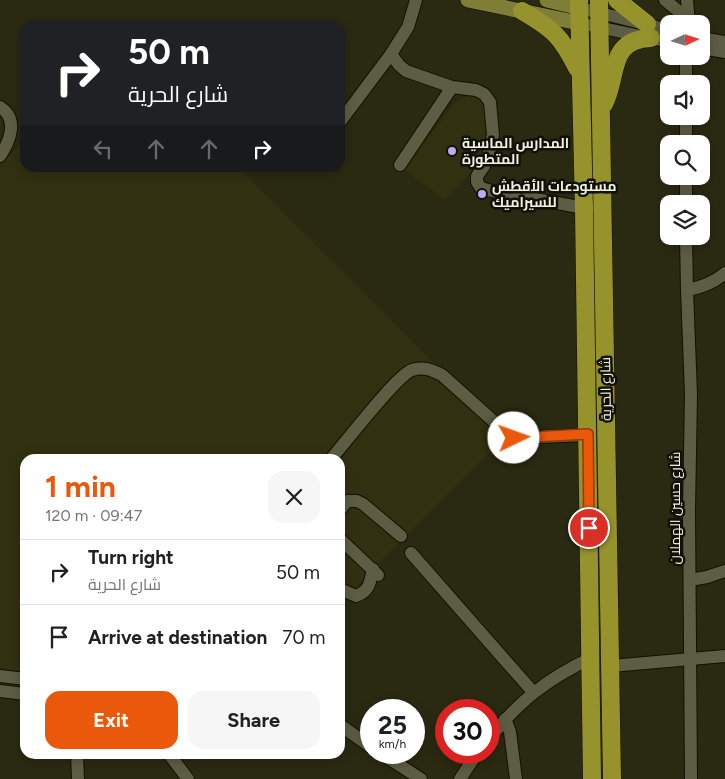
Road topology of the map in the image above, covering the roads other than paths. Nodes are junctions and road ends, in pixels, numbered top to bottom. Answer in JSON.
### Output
{"nodes":[{"id":1,"x":416,"y":0,"type":"edge"},
{"id":2,"x":468,"y":0,"type":"edge"},
{"id":3,"x":547,"y":0,"type":"edge"},
{"id":4,"x":617,"y":0,"type":"edge"},
{"id":5,"x":664,"y":0,"type":"edge"},
{"id":6,"x":687,"y":0,"type":"edge"},
{"id":7,"x":579,"y":10,"type":"edge"},
{"id":8,"x":522,"y":11,"type":"junction"},
{"id":9,"x":599,"y":14,"type":"edge"},
{"id":10,"x":682,"y":15,"type":"edge"},
{"id":11,"x":688,"y":15,"type":"edge"},
{"id":12,"x":660,"y":30,"type":"edge"},
{"id":13,"x":649,"y":31,"type":"junction"},
{"id":14,"x":660,"y":37,"type":"edge"},
{"id":15,"x":710,"y":40,"type":"edge"},
{"id":16,"x":725,"y":42,"type":"edge"},
{"id":17,"x":710,"y":50,"type":"edge"},
{"id":18,"x":725,"y":52,"type":"edge"},
{"id":19,"x":391,"y":54,"type":"junction"},
{"id":20,"x":581,"y":75,"type":"junction"},
{"id":21,"x":452,"y":87,"type":"junction"},
{"id":22,"x":345,"y":106,"type":"edge"},
{"id":23,"x":0,"y":107,"type":"edge"},
{"id":24,"x":600,"y":111,"type":"junction"},
{"id":25,"x":0,"y":156,"type":"edge"},
{"id":26,"x":400,"y":165,"type":"dead end"},
{"id":27,"x":584,"y":208,"type":"junction"},
{"id":28,"x":686,"y":245,"type":"edge"},
{"id":29,"x":725,"y":273,"type":"edge"},
{"id":30,"x":687,"y":290,"type":"junction"},
{"id":31,"x":588,"y":434,"type":"junction"},
{"id":32,"x":335,"y":454,"type":"edge"},
{"id":33,"x":345,"y":504,"type":"edge"},
{"id":34,"x":401,"y":536,"type":"dead end"},
{"id":35,"x":345,"y":544,"type":"edge"},
{"id":36,"x":411,"y":553,"type":"dead end"},
{"id":37,"x":725,"y":571,"type":"edge"},
{"id":38,"x":690,"y":580,"type":"junction"},
{"id":39,"x":345,"y":591,"type":"edge"},
{"id":40,"x":725,"y":656,"type":"edge"},
{"id":41,"x":591,"y":658,"type":"junction"},
{"id":42,"x":689,"y":659,"type":"junction"},
{"id":43,"x":611,"y":666,"type":"junction"},
{"id":44,"x":0,"y":676,"type":"edge"},
{"id":45,"x":20,"y":678,"type":"edge"},
{"id":46,"x":0,"y":691,"type":"edge"},
{"id":47,"x":533,"y":692,"type":"junction"},
{"id":48,"x":20,"y":693,"type":"edge"},
{"id":49,"x":505,"y":719,"type":"junction"},
{"id":50,"x":500,"y":725,"type":"edge"},
{"id":51,"x":345,"y":729,"type":"edge"},
{"id":52,"x":360,"y":739,"type":"edge"},
{"id":53,"x":77,"y":759,"type":"edge"},
{"id":54,"x":172,"y":759,"type":"edge"},
{"id":55,"x":397,"y":764,"type":"edge"},
{"id":56,"x":470,"y":764,"type":"edge"},
{"id":57,"x":183,"y":777,"type":"edge"},
{"id":58,"x":78,"y":779,"type":"edge"},
{"id":59,"x":420,"y":779,"type":"edge"},
{"id":60,"x":460,"y":779,"type":"edge"},
{"id":61,"x":516,"y":779,"type":"edge"},
{"id":62,"x":592,"y":779,"type":"edge"},
{"id":63,"x":612,"y":779,"type":"edge"},
{"id":64,"x":691,"y":779,"type":"edge"}],
"edges":[{"from":1,"to":19,"type":"street"},
{"from":2,"to":8,"type":"main road"},
{"from":3,"to":7,"type":"main road"},
{"from":4,"to":13,"type":"highway"},
{"from":5,"to":10,"type":"street"},
{"from":6,"to":11,"type":"street"},
{"from":7,"to":8,"type":"main road"},
{"from":7,"to":9,"type":"street"},
{"from":7,"to":20,"type":"highway","name":"شارع الحرية"},
{"from":8,"to":20,"type":"highway"},
{"from":9,"to":13,"type":"street"},
{"from":9,"to":24,"type":"highway","name":"شارع الحرية"},
{"from":12,"to":13,"type":"street"},
{"from":13,"to":14,"type":"street"},
{"from":13,"to":24,"type":"highway"},
{"from":15,"to":16,"type":"street"},
{"from":17,"to":18,"type":"street"},
{"from":19,"to":21,"type":"street"},
{"from":19,"to":22,"type":"street"},
{"from":20,"to":27,"type":"highway","name":"شارع الحرية"},
{"from":21,"to":26,"type":"street"},
{"from":21,"to":27,"type":"street"},
{"from":23,"to":25,"type":"street"},
{"from":24,"to":43,"type":"highway","name":"شارع الحرية"},
{"from":27,"to":31,"type":"highway","name":"شارع الحرية"},
{"from":28,"to":30,"type":"street","name":"شارع حسين الهملان"},
{"from":29,"to":30,"type":"street"},
{"from":30,"to":38,"type":"street","name":"شارع حسين الهملان"},
{"from":31,"to":32,"type":"street"},
{"from":31,"to":41,"type":"highway","name":"شارع الحرية"},
{"from":33,"to":34,"type":"street"},
{"from":35,"to":39,"type":"street"},
{"from":36,"to":47,"type":"street"},
{"from":37,"to":38,"type":"street"},
{"from":38,"to":42,"type":"street","name":"شارع حسين الهملان"},
{"from":40,"to":42,"type":"street"},
{"from":41,"to":47,"type":"street"},
{"from":41,"to":62,"type":"highway","name":"شارع الحرية"},
{"from":42,"to":43,"type":"street"},
{"from":42,"to":64,"type":"street","name":"شارع حسين الهملان"},
{"from":43,"to":63,"type":"highway","name":"شارع الحرية"},
{"from":44,"to":45,"type":"street"},
{"from":46,"to":48,"type":"street"},
{"from":47,"to":49,"type":"street"},
{"from":49,"to":50,"type":"street"},
{"from":49,"to":61,"type":"street"},
{"from":51,"to":52,"type":"street"},
{"from":53,"to":58,"type":"street"},
{"from":54,"to":57,"type":"street"},
{"from":55,"to":59,"type":"street"},
{"from":56,"to":60,"type":"street"}]}
